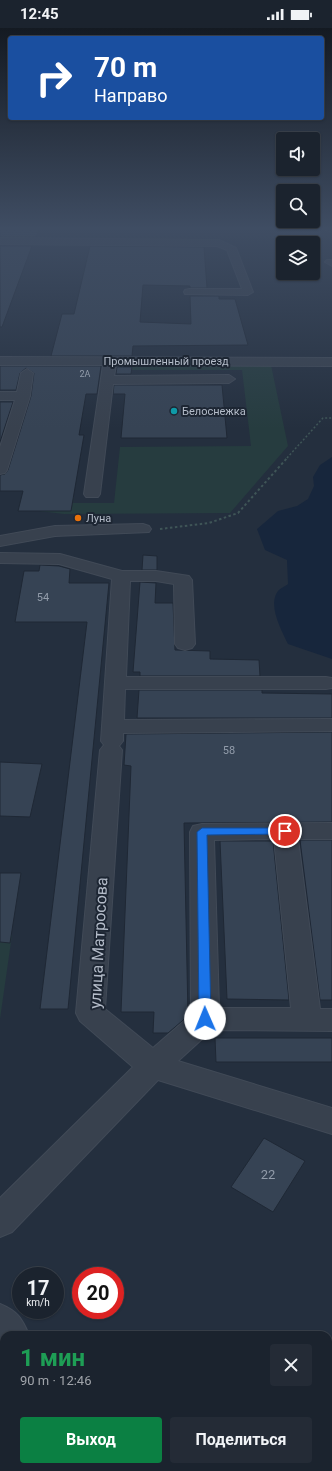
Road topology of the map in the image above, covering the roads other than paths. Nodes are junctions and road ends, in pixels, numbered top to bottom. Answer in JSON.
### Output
{"nodes":[{"id":1,"x":0,"y":361,"type":"edge"},
{"id":2,"x":110,"y":361,"type":"junction"},
{"id":3,"x":332,"y":362,"type":"edge"},
{"id":4,"x":28,"y":373,"type":"dead end"},
{"id":5,"x":107,"y":380,"type":"junction"},
{"id":6,"x":229,"y":380,"type":"dead end"},
{"id":7,"x":0,"y":396,"type":"edge"},
{"id":8,"x":23,"y":396,"type":"junction"},
{"id":9,"x":0,"y":470,"type":"edge"},
{"id":10,"x":92,"y":494,"type":"dead end"},
{"id":11,"x":143,"y":530,"type":"road end"},
{"id":12,"x":0,"y":541,"type":"edge"},
{"id":13,"x":0,"y":558,"type":"edge"},
{"id":14,"x":121,"y":576,"type":"junction"},
{"id":15,"x":185,"y":644,"type":"dead end"},
{"id":16,"x":116,"y":683,"type":"junction"},
{"id":17,"x":326,"y":683,"type":"dead end"},
{"id":18,"x":332,"y":725,"type":"edge"},
{"id":19,"x":112,"y":739,"type":"junction"},
{"id":20,"x":285,"y":831,"type":"junction"},
{"id":21,"x":332,"y":831,"type":"edge"},
{"id":22,"x":205,"y":1019,"type":"junction"},
{"id":23,"x":320,"y":1019,"type":"edge"},
{"id":24,"x":153,"y":1066,"type":"junction"},
{"id":25,"x":332,"y":1121,"type":"edge"},
{"id":26,"x":0,"y":1221,"type":"edge"},
{"id":27,"x":0,"y":1322,"type":"edge"},
{"id":28,"x":8,"y":1331,"type":"edge"}],
"edges":[{"from":1,"to":2,"type":"street","name":"Промышленный проезд"},
{"from":2,"to":3,"type":"street","name":"Промышленный проезд"},
{"from":2,"to":5,"type":"street"},
{"from":4,"to":8,"type":"street"},
{"from":5,"to":6,"type":"street"},
{"from":5,"to":10,"type":"street"},
{"from":7,"to":8,"type":"street"},
{"from":8,"to":9,"type":"street"},
{"from":11,"to":12,"type":"street"},
{"from":13,"to":14,"type":"street"},
{"from":14,"to":15,"type":"street"},
{"from":14,"to":16,"type":"street","name":"улица Матросова"},
{"from":16,"to":17,"type":"street"},
{"from":16,"to":19,"type":"street","name":"улица Матросова"},
{"from":18,"to":19,"type":"street"},
{"from":19,"to":24,"type":"street","name":"улица Матросова"},
{"from":20,"to":21,"type":"street"},
{"from":20,"to":22,"type":"street"},
{"from":20,"to":23,"type":"street"},
{"from":22,"to":23,"type":"street"},
{"from":22,"to":24,"type":"street"},
{"from":24,"to":25,"type":"street","name":"улица Матросова"},
{"from":24,"to":26,"type":"street"},
{"from":27,"to":28,"type":"street"}]}
